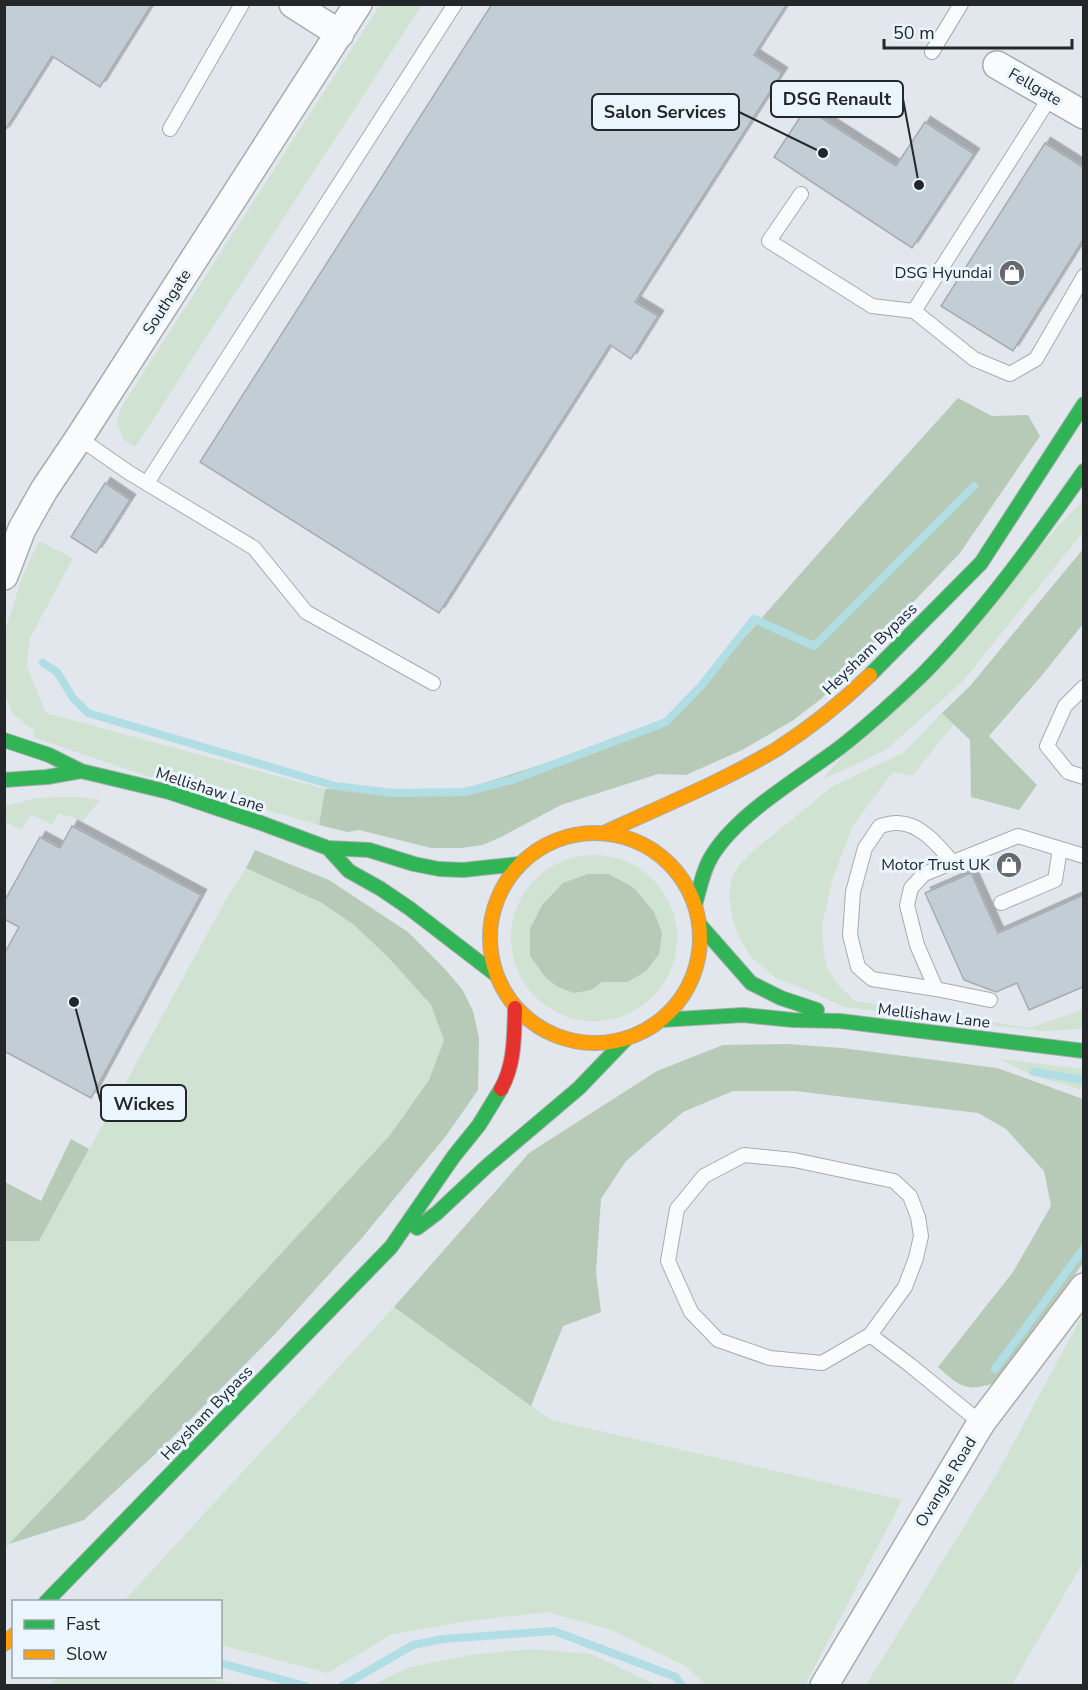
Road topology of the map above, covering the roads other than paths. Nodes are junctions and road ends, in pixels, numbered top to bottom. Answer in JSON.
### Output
{"nodes":[{"id":1,"x":242,"y":4,"type":"edge"},
{"id":2,"x":293,"y":4,"type":"edge"},
{"id":3,"x":358,"y":4,"type":"edge"},
{"id":4,"x":454,"y":4,"type":"edge"},
{"id":5,"x":961,"y":4,"type":"edge"},
{"id":6,"x":340,"y":34,"type":"junction"},
{"id":7,"x":932,"y":52,"type":"dead end"},
{"id":8,"x":997,"y":65,"type":"dead end"},
{"id":9,"x":1073,"y":103,"type":"edge"},
{"id":10,"x":170,"y":129,"type":"dead end"},
{"id":11,"x":801,"y":194,"type":"dead end"},
{"id":12,"x":1083,"y":276,"type":"edge"},
{"id":13,"x":914,"y":311,"type":"junction"},
{"id":14,"x":1083,"y":404,"type":"edge"},
{"id":15,"x":79,"y":438,"type":"junction"},
{"id":16,"x":1083,"y":471,"type":"edge"},
{"id":17,"x":147,"y":483,"type":"junction"},
{"id":18,"x":4,"y":576,"type":"edge"},
{"id":19,"x":433,"y":683,"type":"dead end"},
{"id":20,"x":1083,"y":687,"type":"edge"},
{"id":21,"x":4,"y":740,"type":"edge"},
{"id":22,"x":81,"y":771,"type":"junction"},
{"id":23,"x":1083,"y":777,"type":"edge"},
{"id":24,"x":4,"y":780,"type":"edge"},
{"id":25,"x":604,"y":832,"type":"junction"},
{"id":26,"x":328,"y":848,"type":"junction"},
{"id":27,"x":1060,"y":849,"type":"junction"},
{"id":28,"x":1083,"y":856,"type":"edge"},
{"id":29,"x":953,"y":862,"type":"junction"},
{"id":30,"x":519,"y":864,"type":"junction"},
{"id":31,"x":1001,"y":903,"type":"dead end"},
{"id":32,"x":695,"y":905,"type":"junction"},
{"id":33,"x":700,"y":926,"type":"junction"},
{"id":34,"x":495,"y":974,"type":"junction"},
{"id":35,"x":936,"y":989,"type":"junction"},
{"id":36,"x":990,"y":1000,"type":"dead end"},
{"id":37,"x":515,"y":1008,"type":"junction"},
{"id":38,"x":661,"y":1020,"type":"junction"},
{"id":39,"x":840,"y":1021,"type":"junction"},
{"id":40,"x":627,"y":1038,"type":"junction"},
{"id":41,"x":1083,"y":1038,"type":"edge"},
{"id":42,"x":1024,"y":1044,"type":"junction"},
{"id":43,"x":1083,"y":1051,"type":"edge"},
{"id":44,"x":391,"y":1247,"type":"junction"},
{"id":45,"x":1083,"y":1287,"type":"edge"},
{"id":46,"x":870,"y":1335,"type":"junction"},
{"id":47,"x":981,"y":1423,"type":"junction"},
{"id":48,"x":48,"y":1600,"type":"edge"},
{"id":49,"x":824,"y":1686,"type":"edge"}],
"edges":[{"from":1,"to":10,"type":"lane"},
{"from":2,"to":6,"type":"street"},
{"from":3,"to":6,"type":"street","name":"Southgate"},
{"from":4,"to":17,"type":"lane"},
{"from":5,"to":7,"type":"lane"},
{"from":6,"to":15,"type":"street","name":"Southgate"},
{"from":8,"to":9,"type":"street","name":"Fellgate"},
{"from":9,"to":13,"type":"lane"},
{"from":11,"to":13,"type":"lane"},
{"from":12,"to":13,"type":"lane"},
{"from":14,"to":25,"type":"main road","name":"Heysham Bypass"},
{"from":15,"to":17,"type":"lane"},
{"from":15,"to":18,"type":"street","name":"Southgate"},
{"from":16,"to":32,"type":"main road"},
{"from":17,"to":19,"type":"lane"},
{"from":20,"to":23,"type":"lane"},
{"from":21,"to":22,"type":"main road","name":"Mellishaw Lane"},
{"from":22,"to":24,"type":"main road","name":"Mellishaw Lane"},
{"from":22,"to":26,"type":"main road","name":"Mellishaw Lane"},
{"from":25,"to":30,"type":"main road"},
{"from":25,"to":32,"type":"main road"},
{"from":26,"to":30,"type":"main road","name":"Mellishaw Lane"},
{"from":26,"to":34,"type":"main road","name":"Mellishaw Lane"},
{"from":27,"to":28,"type":"lane"},
{"from":27,"to":29,"type":"lane"},
{"from":27,"to":31,"type":"lane"},
{"from":29,"to":35,"type":"lane"},
{"from":29,"to":35,"type":"lane"},
{"from":30,"to":34,"type":"main road"},
{"from":32,"to":33,"type":"main road"},
{"from":33,"to":38,"type":"main road"},
{"from":33,"to":39,"type":"main road","name":"Mellishaw Lane"},
{"from":34,"to":37,"type":"main road"},
{"from":35,"to":36,"type":"lane"},
{"from":37,"to":40,"type":"main road"},
{"from":37,"to":44,"type":"main road","name":"Heysham Bypass"},
{"from":38,"to":39,"type":"main road","name":"Mellishaw Lane"},
{"from":38,"to":40,"type":"main road"},
{"from":39,"to":42,"type":"main road","name":"Mellishaw Lane"},
{"from":40,"to":44,"type":"main road","name":"Heysham Bypass"},
{"from":41,"to":42,"type":"main road","name":"Mellishaw Lane"},
{"from":42,"to":43,"type":"main road","name":"Mellishaw Lane"},
{"from":44,"to":48,"type":"main road","name":"Heysham Bypass"},
{"from":45,"to":47,"type":"street","name":"Ovangle Road"},
{"from":46,"to":46,"type":"lane"},
{"from":46,"to":47,"type":"lane"},
{"from":47,"to":49,"type":"street","name":"Ovangle Road"}]}
